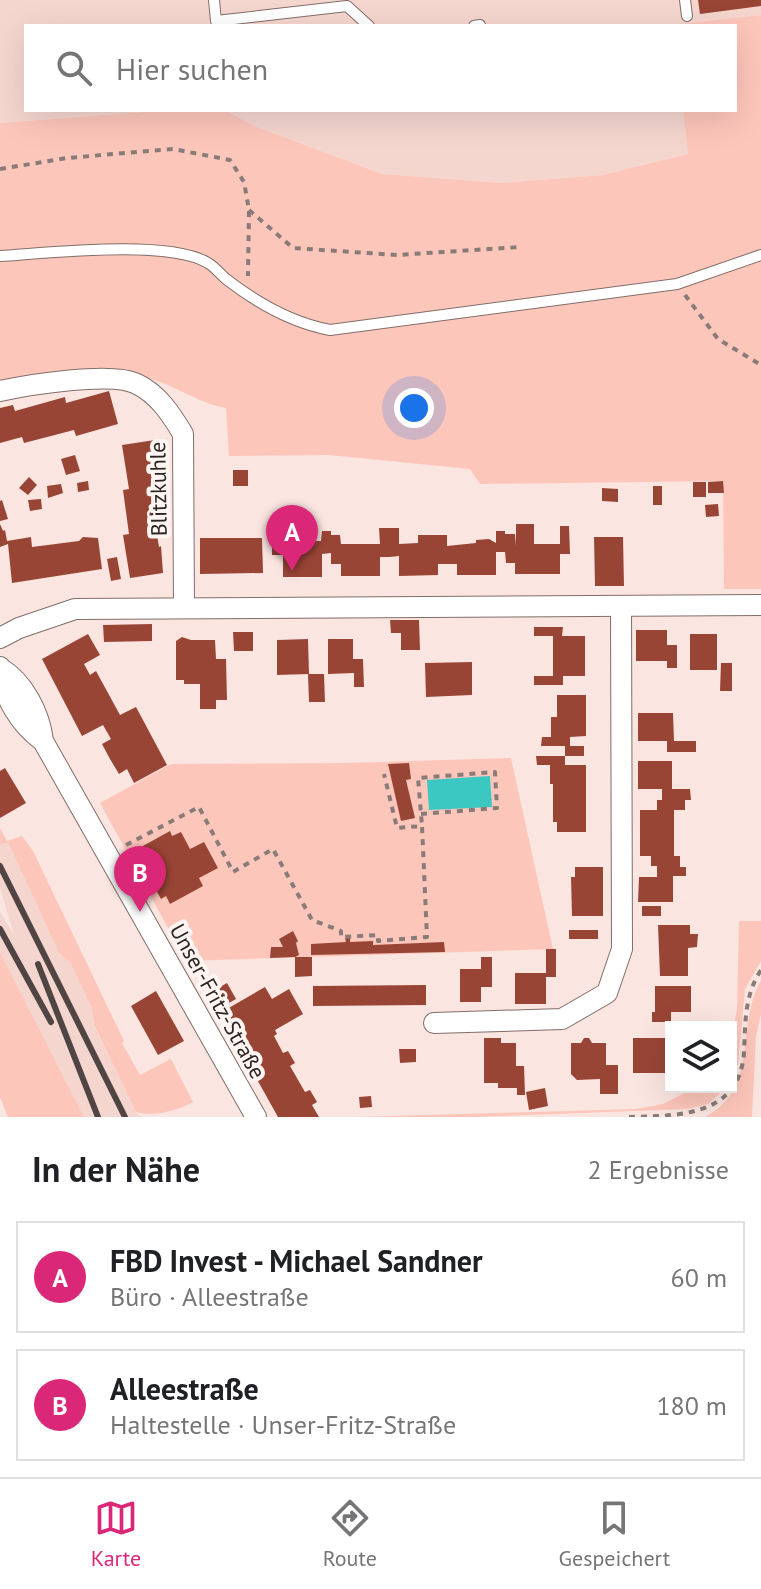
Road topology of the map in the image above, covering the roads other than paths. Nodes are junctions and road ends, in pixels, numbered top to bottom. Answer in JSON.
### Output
{"nodes":[{"id":1,"x":214,"y":0,"type":"edge"},
{"id":2,"x":685,"y":0,"type":"edge"},
{"id":3,"x":687,"y":16,"type":"dead end"},
{"id":4,"x":217,"y":24,"type":"edge"},
{"id":5,"x":367,"y":24,"type":"edge"},
{"id":6,"x":761,"y":255,"type":"edge"},
{"id":7,"x":0,"y":256,"type":"edge"},
{"id":8,"x":0,"y":391,"type":"edge"},
{"id":9,"x":761,"y":605,"type":"edge"},
{"id":10,"x":621,"y":606,"type":"junction"},
{"id":11,"x":184,"y":607,"type":"junction"},
{"id":12,"x":0,"y":638,"type":"edge"},
{"id":13,"x":0,"y":668,"type":"edge"},
{"id":14,"x":434,"y":1023,"type":"dead end"},
{"id":15,"x":256,"y":1117,"type":"edge"}],
"edges":[{"from":1,"to":4,"type":"lane"},
{"from":2,"to":3,"type":"lane"},
{"from":4,"to":5,"type":"lane"},
{"from":6,"to":7,"type":"lane"},
{"from":8,"to":11,"type":"street","name":"Blitzkuhle"},
{"from":9,"to":10,"type":"street"},
{"from":10,"to":11,"type":"street"},
{"from":10,"to":14,"type":"street"},
{"from":11,"to":12,"type":"street"},
{"from":13,"to":15,"type":"street","name":"Unser-Fritz-Straße"}]}
